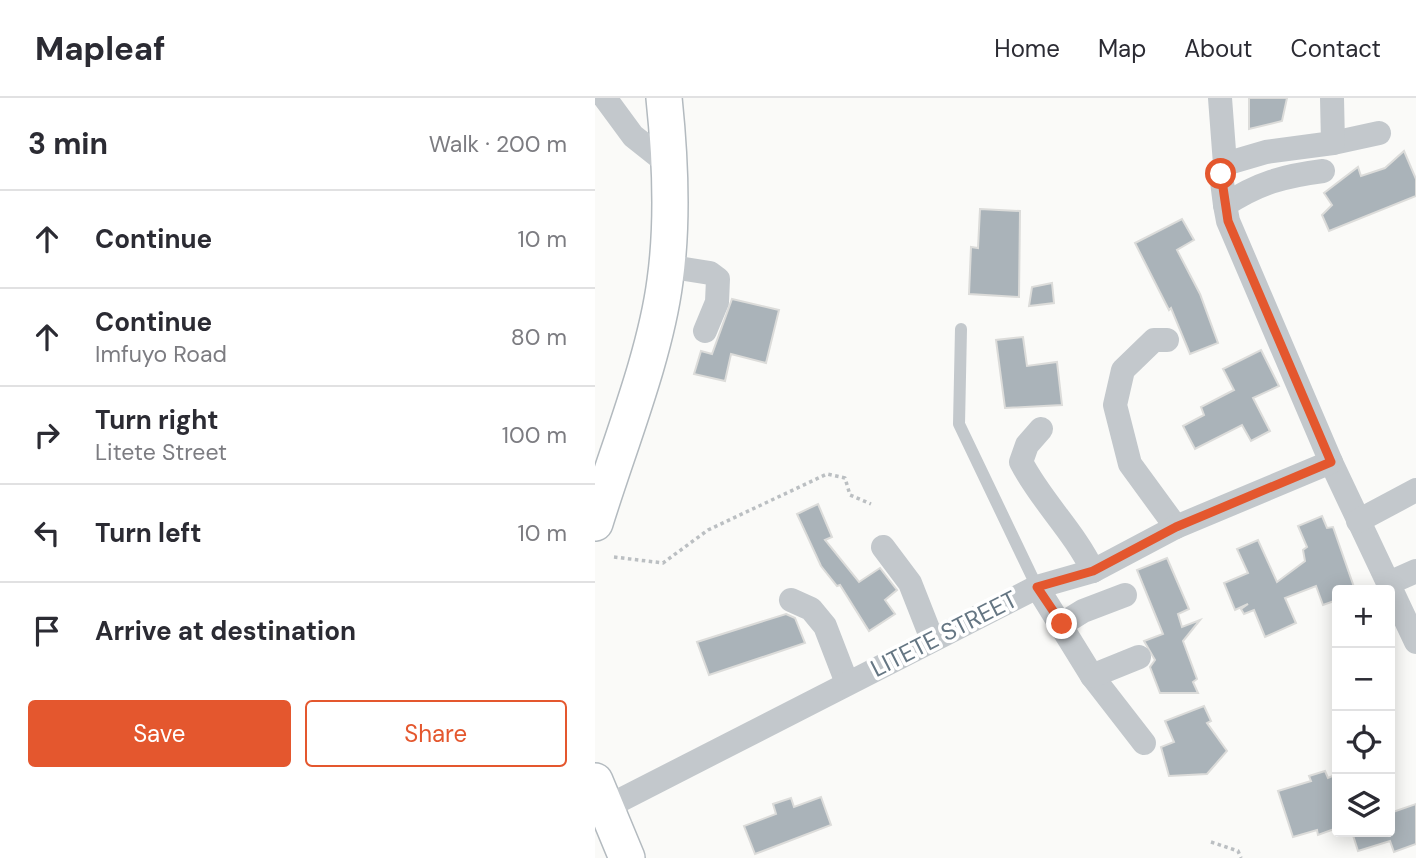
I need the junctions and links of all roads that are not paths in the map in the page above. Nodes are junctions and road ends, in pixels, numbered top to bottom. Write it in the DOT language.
graph roads {
  1 [pos="605,98"];
  2 [pos="664,98"];
  3 [pos="1220,98"];
  4 [pos="1332,98"];
  5 [pos="1379,133"];
  6 [pos="1333,143"];
  7 [pos="667,163"];
  8 [pos="1225,164"];
  9 [pos="1323,172"];
  10 [pos="1227,213"];
  11 [pos="666,266"];
  12 [pos="961,329"];
  13 [pos="705,331"];
  14 [pos="1167,340"];
  15 [pos="1041,429"];
  16 [pos="1331,462"];
  17 [pos="1416,490"];
  18 [pos="1358,521"];
  19 [pos="595,523"];
  20 [pos="1176,527"];
  21 [pos="883,547"];
  22 [pos="1093,571"];
  23 [pos="1416,571"];
  24 [pos="1389,583"];
  25 [pos="1037,587"];
  26 [pos="1125,596"];
  27 [pos="791,600"];
  28 [pos="1062,624"];
  29 [pos="932,639"];
  30 [pos="1416,642"];
  31 [pos="1139,657"];
  32 [pos="1092,677"];
  33 [pos="847,683"];
  34 [pos="1144,743"];
  35 [pos="600,795"];
  36 [pos="627,858"];
  1 -- 7 [label="street"];
  2 -- 7 [label="main road"];
  3 -- 8 [label="street"];
  4 -- 6 [label="street"];
  5 -- 6 [label="street"];
  6 -- 8 [label="street"];
  7 -- 11 [label="main road"];
  8 -- 10 [label="street"];
  9 -- 10 [label="street"];
  10 -- 16 [label="street"];
  11 -- 13 [label="street"];
  11 -- 19 [label="main road"];
  12 -- 25 [label="lane"];
  14 -- 20 [label="street"];
  15 -- 22 [label="street"];
  16 -- 18 [label="street"];
  16 -- 20 [label="street, LITETE STREET"];
  17 -- 18 [label="street"];
  18 -- 24 [label="street"];
  20 -- 22 [label="street, LITETE STREET"];
  21 -- 29 [label="street"];
  22 -- 25 [label="street, LITETE STREET"];
  23 -- 24 [label="street"];
  24 -- 30 [label="street"];
  25 -- 28 [label="street"];
  25 -- 29 [label="street, LITETE STREET"];
  26 -- 28 [label="street"];
  27 -- 33 [label="street"];
  28 -- 32 [label="street"];
  29 -- 33 [label="street, LITETE STREET"];
  31 -- 32 [label="street"];
  32 -- 34 [label="street"];
  33 -- 35 [label="street, LITETE STREET"];
  35 -- 36 [label="main road"];
}
